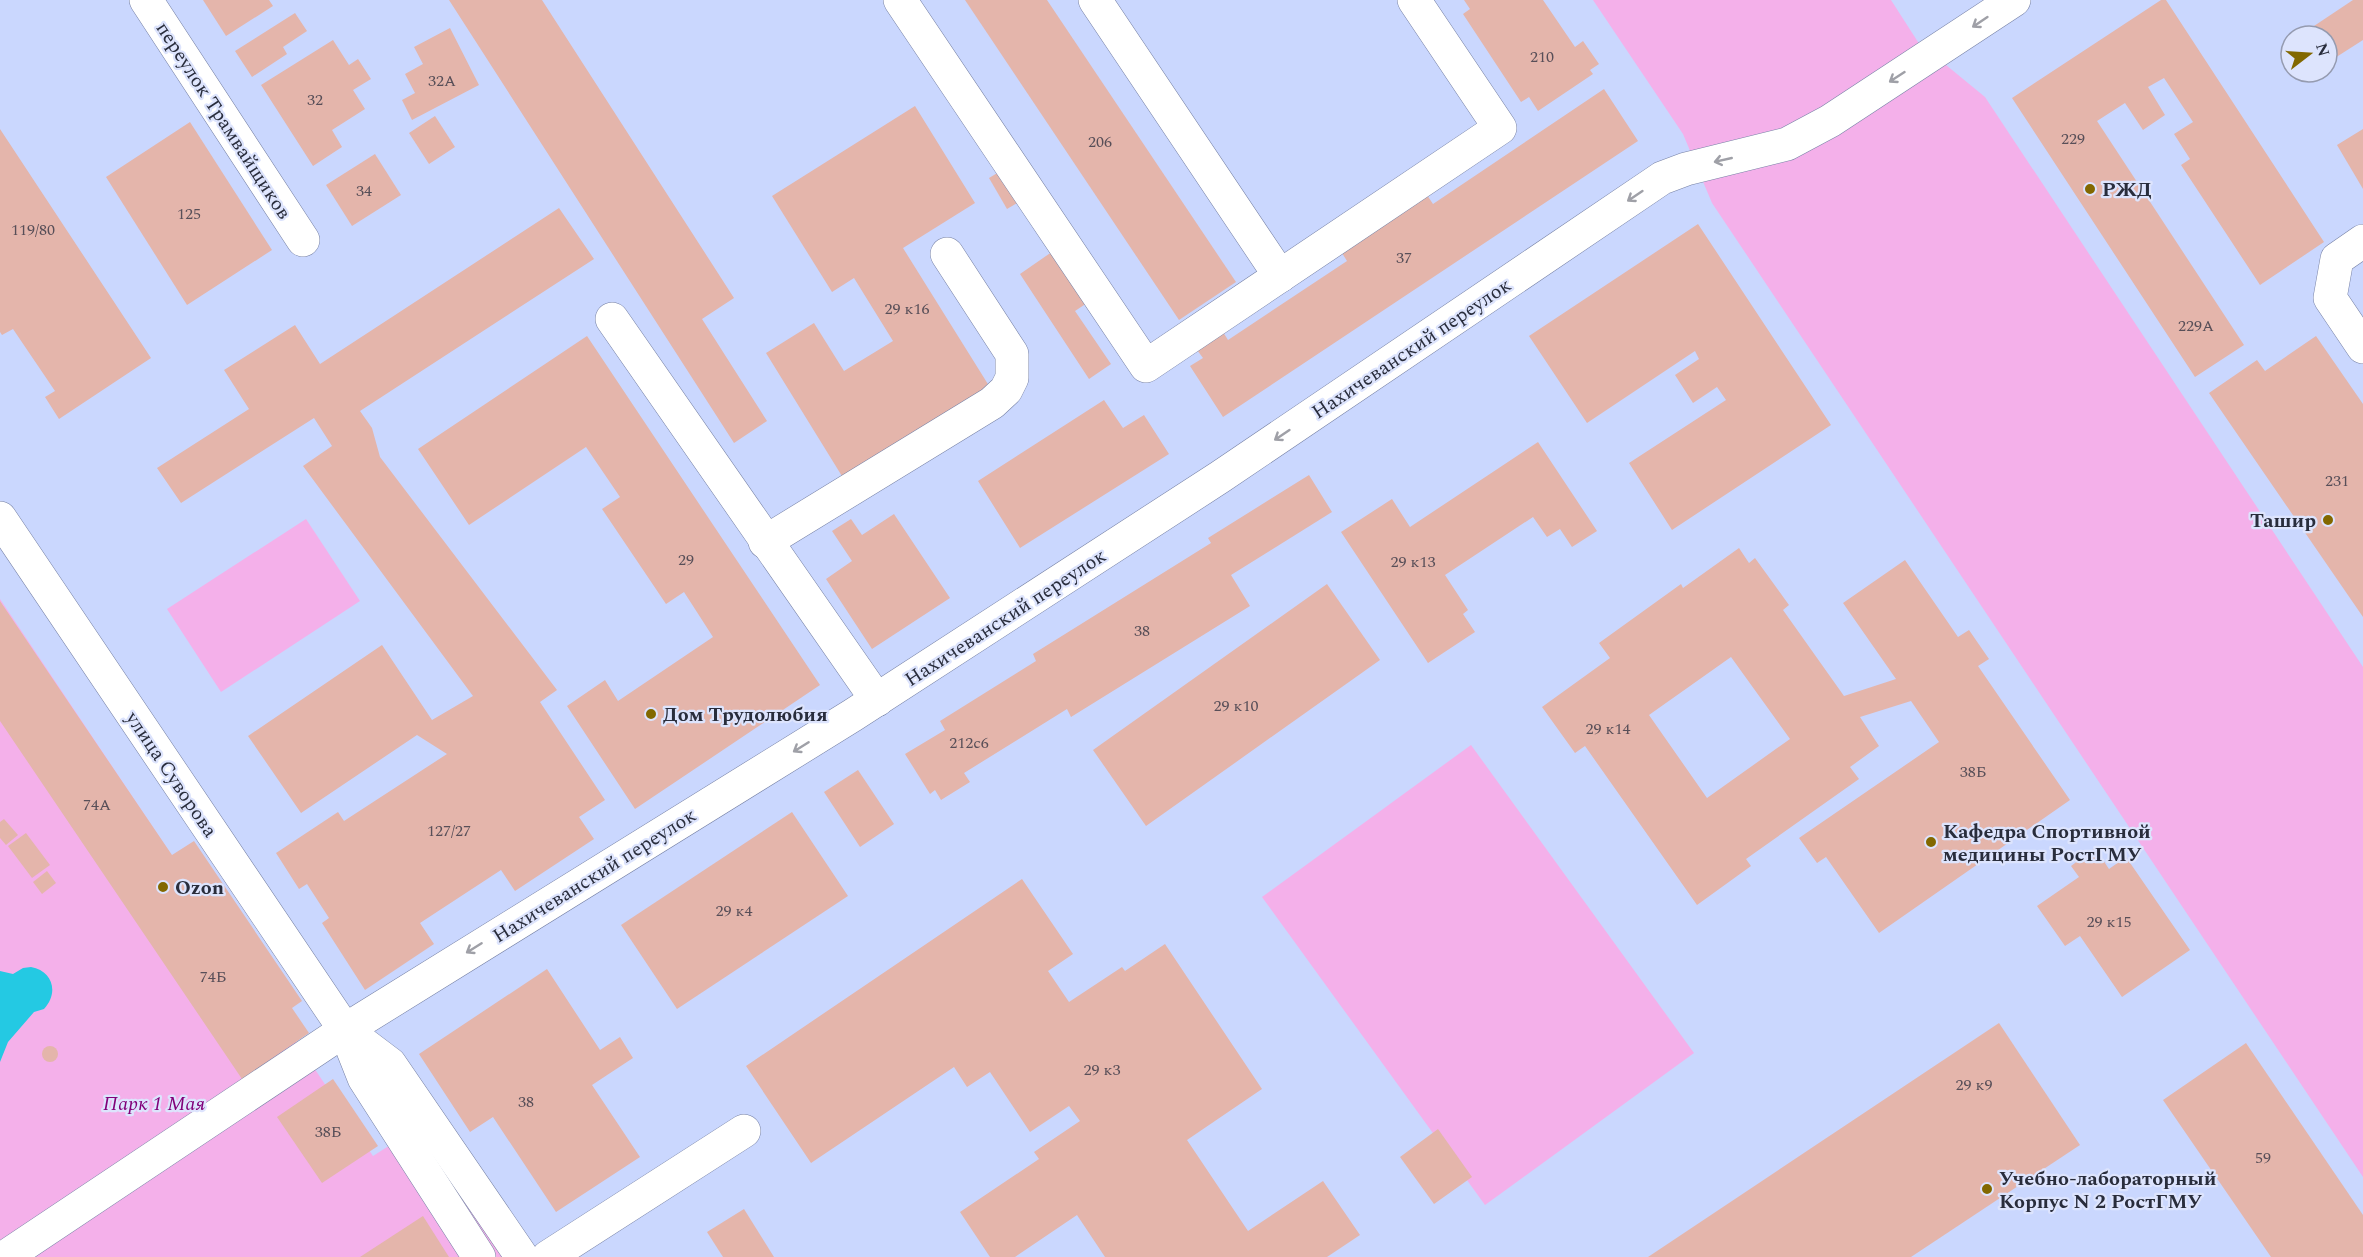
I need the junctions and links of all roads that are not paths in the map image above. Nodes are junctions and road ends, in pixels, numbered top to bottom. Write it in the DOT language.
graph roads {
  1 [pos="146,0"];
  2 [pos="900,0"];
  3 [pos="1095,0"];
  4 [pos="1414,0"];
  5 [pos="2014,0"];
  6 [pos="303,240"];
  7 [pos="2363,241"];
  8 [pos="947,254"];
  9 [pos="1280,276"];
  10 [pos="612,319"];
  11 [pos="2363,347"];
  12 [pos="0,518"];
  13 [pos="765,542"];
  14 [pos="876,700"];
  15 [pos="345,1030"];
  16 [pos="744,1131"];
  17 [pos="5,1257"];
  18 [pos="479,1257"];
  19 [pos="522,1257"];
  20 [pos="548,1257"];
  1 -- 6 [label="street, переулок Трамвайщиков"];
  2 -- 9 [label="street"];
  3 -- 9 [label="street"];
  4 -- 9 [label="street"];
  5 -- 14 [label="street, Нахичеванский переулок, one-way"];
  7 -- 11 [label="street"];
  8 -- 13 [label="street"];
  10 -- 13 [label="street"];
  12 -- 15 [label="street, улица Суворова"];
  13 -- 14 [label="street"];
  14 -- 15 [label="street, Нахичеванский переулок, one-way"];
  15 -- 17 [label="street, Нахичеванский переулок"];
  15 -- 18 [label="street"];
  15 -- 19 [label="street"];
  16 -- 20 [label="street"];
}
